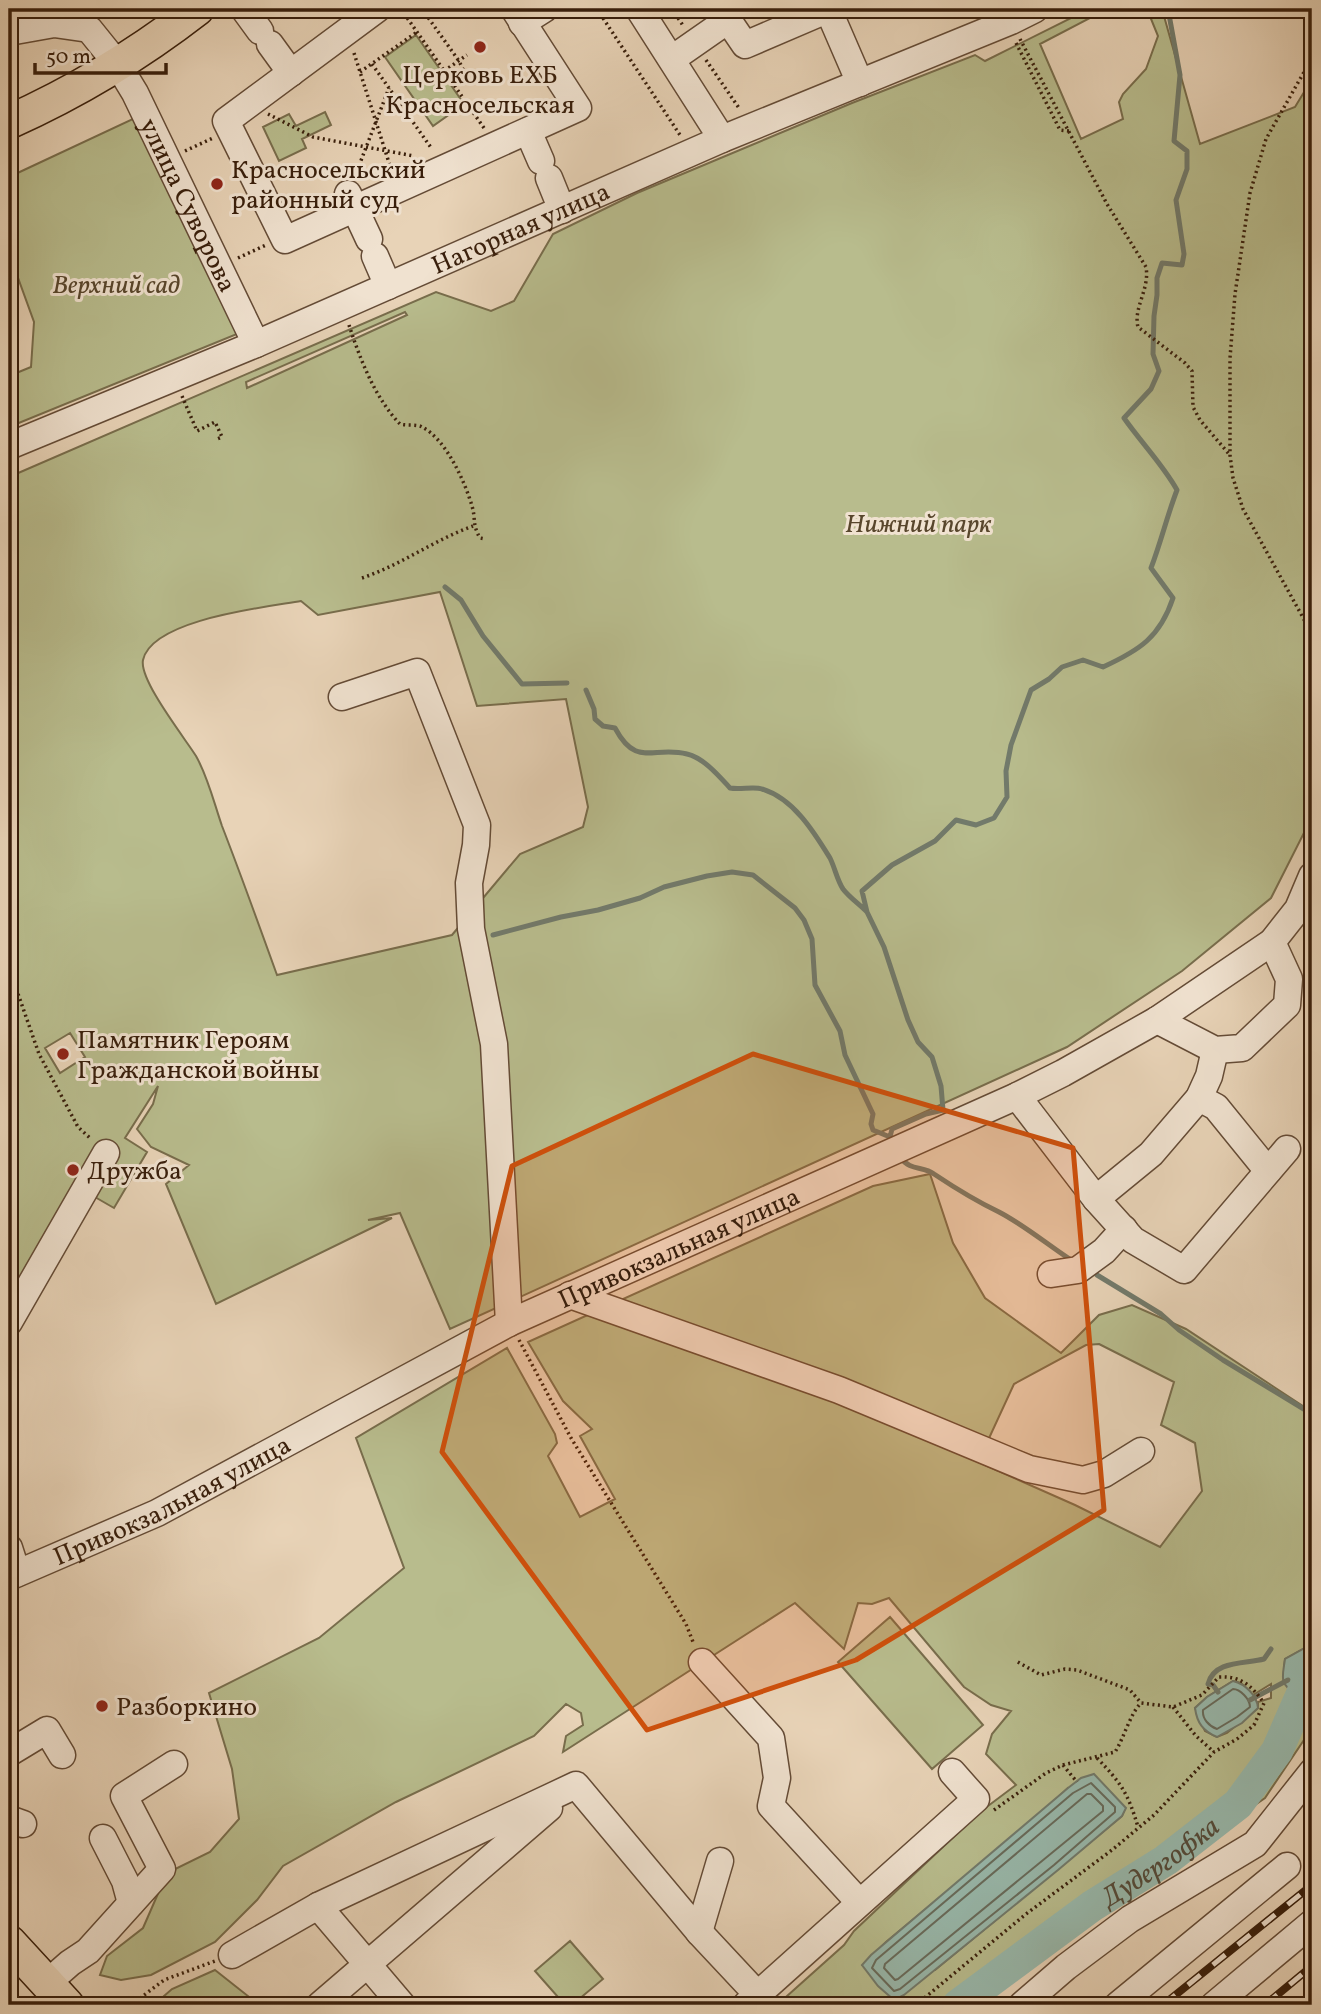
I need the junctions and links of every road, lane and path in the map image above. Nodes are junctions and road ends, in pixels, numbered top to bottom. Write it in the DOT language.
graph roads {
  1 [pos="197,9"];
  2 [pos="244,9"];
  3 [pos="377,9"];
  4 [pos="401,9"];
  5 [pos="422,9"];
  6 [pos="597,9"];
  7 [pos="639,9"];
  8 [pos="829,9"];
  9 [pos="1035,9"];
  10 [pos="527,13"];
  11 [pos="731,14"];
  12 [pos="980,20"];
  13 [pos="9,32"];
  14 [pos="417,32"];
  15 [pos="351,45"];
  16 [pos="467,55"];
  17 [pos="1312,58"];
  18 [pos="672,59"];
  19 [pos="459,61"];
  20 [pos="372,64"];
  21 [pos="118,65"];
  22 [pos="444,71"];
  23 [pos="360,72"];
  24 [pos="291,73"];
  25 [pos="470,83"];
  26 [pos="860,83"];
  27 [pos="389,88"];
  28 [pos="276,119"];
  29 [pos="9,122"];
  30 [pos="376,122"];
  31 [pos="673,124"];
  32 [pos="230,129"];
  33 [pos="528,131"];
  34 [pos="1069,131"];
  35 [pos="489,135"];
  36 [pos="722,139"];
  37 [pos="366,148"];
  38 [pos="182,152"];
  39 [pos="385,152"];
  40 [pos="393,174"];
  41 [pos="352,201"];
  42 [pos="562,210"];
  43 [pos="284,237"];
  44 [pos="228,263"];
  45 [pos="388,286"];
  46 [pos="345,306"];
  47 [pos="256,344"];
  48 [pos="184,401"];
  49 [pos="217,439"];
  50 [pos="9,446"];
  51 [pos="1230,455"];
  52 [pos="472,526"];
  53 [pos="485,539"];
  54 [pos="362,578"];
  55 [pos="1312,634"];
  56 [pos="342,696"];
  57 [pos="1312,876"];
  58 [pos="1272,942"];
  59 [pos="9,968"];
  60 [pos="1157,1020"];
  61 [pos="1215,1050"];
  62 [pos="1017,1096"];
  63 [pos="1199,1098"];
  64 [pos="1287,1149"];
  65 [pos="106,1153"];
  66 [pos="1268,1171"];
  67 [pos="1096,1199"];
  68 [pos="1124,1229"];
  69 [pos="1051,1274"];
  70 [pos="570,1295"];
  71 [pos="9,1322"];
  72 [pos="509,1323"];
  73 [pos="1141,1451"];
  74 [pos="9,1548"];
  75 [pos="13,1575"];
  76 [pos="1016,1661"];
  77 [pos="702,1662"];
  78 [pos="1141,1703"];
  79 [pos="1173,1707"];
  80 [pos="1214,1752"];
  81 [pos="9,1753"];
  82 [pos="62,1755"];
  83 [pos="1097,1758"];
  84 [pos="174,1764"];
  85 [pos="1063,1765"];
  86 [pos="952,1772"];
  87 [pos="1312,1772"];
  88 [pos="1077,1782"];
  89 [pos="576,1784"];
  90 [pos="993,1810"];
  91 [pos="1138,1827"];
  92 [pos="103,1838"];
  93 [pos="720,1861"];
  94 [pos="1287,1866"];
  95 [pos="859,1902"];
  96 [pos="131,1903"];
  97 [pos="318,1906"];
  98 [pos="1312,1923"];
  99 [pos="699,1932"];
  100 [pos="9,1942"];
  101 [pos="232,1955"];
  102 [pos="367,1965"];
  103 [pos="57,1995"];
  104 [pos="752,2000"];
  105 [pos="131,2005"];
  106 [pos="320,2005"];
  107 [pos="402,2005"];
  108 [pos="916,2005"];
  109 [pos="1022,2005"];
  110 [pos="1118,2005"];
  111 [pos="1214,2005"];
  1 -- 21 [label="main road"];
  2 -- 24 [label="street"];
  3 -- 24 [label="street"];
  4 -- 14 [label="path"];
  5 -- 19 [label="path"];
  6 -- 31 [label="path"];
  7 -- 18 [label="street"];
  8 -- 11 [label="street"];
  8 -- 26 [label="street"];
  9 -- 12 [label="street, Нагорная улица"];
  10 -- 33 [label="street"];
  11 -- 18 [label="street"];
  12 -- 26 [label="street, Нагорная улица"];
  13 -- 21 [label="street, улица Суворова"];
  14 -- 20 [label="path"];
  14 -- 22 [label="path"];
  15 -- 23 [label="path"];
  16 -- 19 [label="path"];
  17 -- 51 [label="path"];
  18 -- 36 [label="street"];
  19 -- 22 [label="path"];
  19 -- 25 [label="path"];
  20 -- 23 [label="path"];
  20 -- 27 [label="path"];
  21 -- 29 [label="main road"];
  21 -- 47 [label="street, улица Суворова"];
  22 -- 35 [label="path"];
  23 -- 30 [label="path"];
  24 -- 32 [label="street"];
  26 -- 36 [label="street, Нагорная улица"];
  27 -- 30 [label="path"];
  27 -- 39 [label="path"];
  28 -- 37 [label="path"];
  30 -- 37 [label="path"];
  30 -- 39 [label="path"];
  32 -- 38 [label="path"];
  32 -- 43 [label="street"];
  33 -- 41 [label="street"];
  33 -- 42 [label="street"];
  34 -- 34 [label="path"];
  34 -- 51 [label="path"];
  36 -- 42 [label="street, Нагорная улица"];
  37 -- 39 [label="path"];
  37 -- 41 [label="path"];
  39 -- 40 [label="path"];
  41 -- 43 [label="street"];
  41 -- 45 [label="street"];
  42 -- 45 [label="street, Нагорная улица"];
  43 -- 44 [label="path"];
  45 -- 46 [label="street, Нагорная улица"];
  46 -- 47 [label="street, Нагорная улица"];
  46 -- 52 [label="path"];
  47 -- 50 [label="street, Нагорная улица"];
  48 -- 49 [label="path"];
  51 -- 55 [label="path"];
  52 -- 53 [label="path"];
  52 -- 54 [label="path"];
  56 -- 72 [label="street"];
  57 -- 58 [label="street, Привокзальная улица"];
  58 -- 60 [label="street, Привокзальная улица"];
  58 -- 61 [label="street"];
  59 -- 65 [label="path"];
  60 -- 61 [label="street"];
  60 -- 62 [label="street, Привокзальная улица"];
  61 -- 63 [label="street"];
  62 -- 67 [label="street"];
  62 -- 70 [label="street, Привокзальная улица"];
  63 -- 66 [label="street"];
  63 -- 67 [label="street"];
  64 -- 66 [label="street"];
  65 -- 71 [label="street"];
  66 -- 68 [label="street"];
  67 -- 68 [label="street"];
  68 -- 69 [label="street"];
  70 -- 72 [label="street, Привокзальная улица"];
  70 -- 73 [label="street"];
  72 -- 75 [label="street, Привокзальная улица"];
  72 -- 77 [label="path"];
  74 -- 75 [label="street"];
  76 -- 78 [label="path"];
  77 -- 95 [label="street"];
  78 -- 79 [label="path"];
  78 -- 83 [label="path"];
  79 -- 80 [label="path"];
  79 -- 80 [label="path"];
  80 -- 91 [label="path"];
  81 -- 82 [label="street"];
  83 -- 85 [label="path"];
  83 -- 91 [label="path"];
  84 -- 96 [label="street"];
  85 -- 88 [label="path"];
  85 -- 90 [label="path"];
  86 -- 95 [label="street"];
  87 -- 109 [label="street"];
  89 -- 97 [label="street"];
  89 -- 99 [label="street"];
  89 -- 102 [label="street"];
  91 -- 108 [label="path"];
  92 -- 96 [label="street"];
  93 -- 99 [label="street"];
  94 -- 110 [label="street"];
  95 -- 104 [label="street"];
  96 -- 103 [label="street"];
  97 -- 101 [label="street"];
  97 -- 102 [label="street"];
  98 -- 111 [label="street"];
  99 -- 104 [label="street"];
  100 -- 103 [label="main road"];
  101 -- 105 [label="path"];
  102 -- 106 [label="street"];
  102 -- 107 [label="street"];
}
